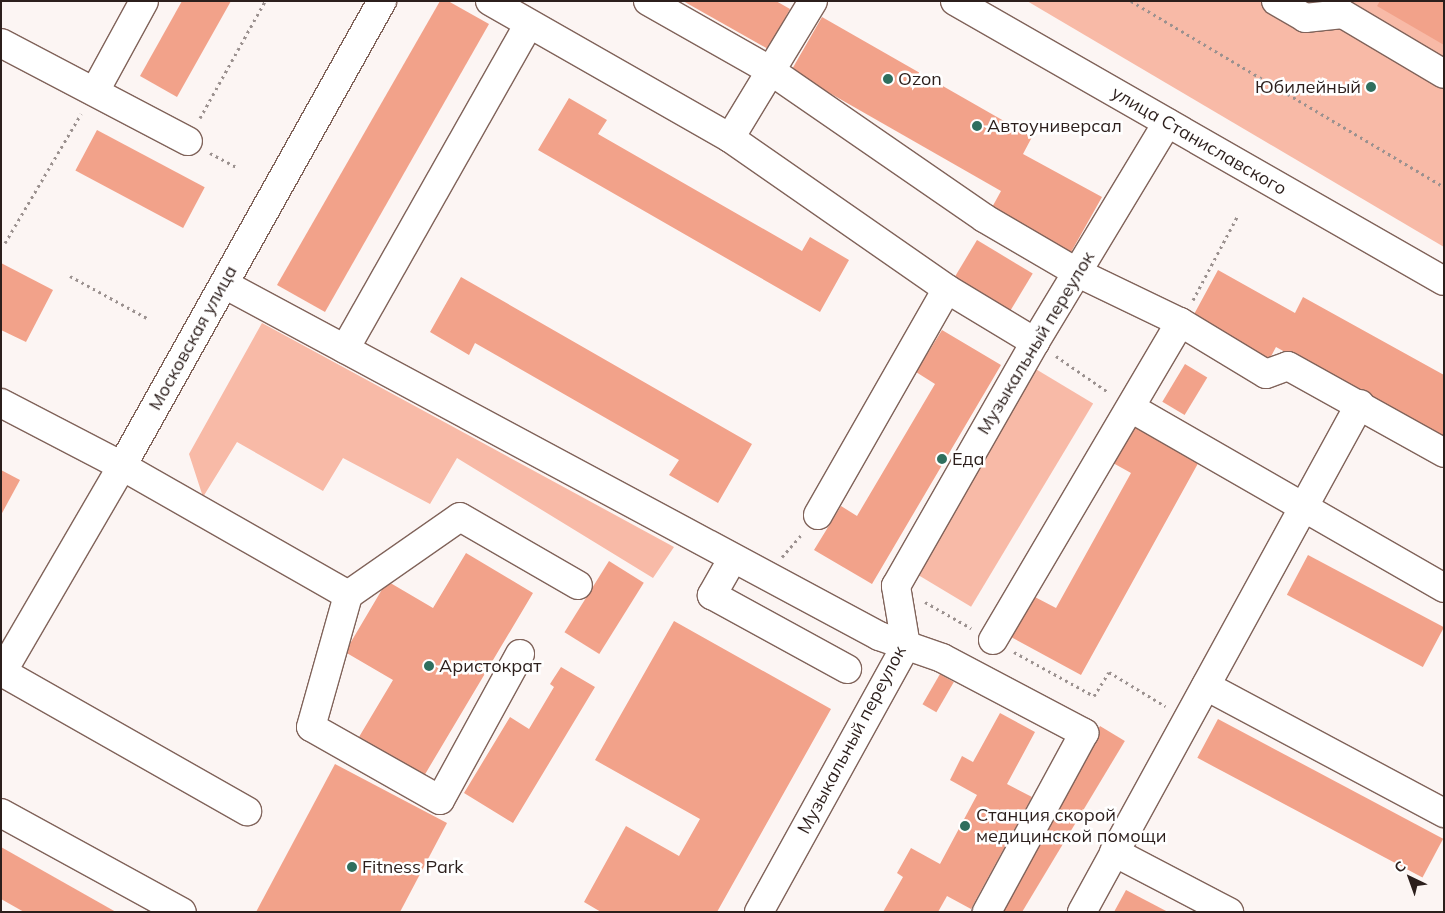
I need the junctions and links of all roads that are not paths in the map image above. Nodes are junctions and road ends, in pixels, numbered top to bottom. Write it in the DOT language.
graph roads {
  1 [pos="144,1"];
  2 [pos="382,1"];
  3 [pos="648,1"];
  4 [pos="814,1"];
  5 [pos="955,1"];
  6 [pos="1276,1"];
  7 [pos="501,4"];
  8 [pos="529,24"];
  9 [pos="1,43"];
  10 [pos="771,71"];
  11 [pos="1444,74"];
  12 [pos="95,91"];
  13 [pos="1167,123"];
  14 [pos="730,138"];
  15 [pos="188,141"];
  16 [pos="1078,273"];
  17 [pos="1444,281"];
  18 [pos="224,284"];
  19 [pos="948,289"];
  20 [pos="1180,322"];
  21 [pos="1035,342"];
  22 [pos="345,349"];
  23 [pos="1,403"];
  24 [pos="1360,404"];
  25 [pos="1131,408"];
  26 [pos="1444,453"];
  27 [pos="122,466"];
  28 [pos="1301,508"];
  29 [pos="818,515"];
  30 [pos="734,558"];
  31 [pos="578,585"];
  32 [pos="1444,588"];
  33 [pos="348,595"];
  34 [pos="993,640"];
  35 [pos="906,646"];
  36 [pos="520,654"];
  37 [pos="847,669"];
  38 [pos="2,673"];
  39 [pos="1206,686"];
  40 [pos="247,811"];
  41 [pos="1,813"];
  42 [pos="1444,813"];
  43 [pos="1114,852"];
  44 [pos="182,912"];
  45 [pos="759,912"];
  46 [pos="987,912"];
  47 [pos="1082,912"];
  48 [pos="1229,912"];
  1 -- 12 [label="street"];
  2 -- 18 [label="street, Московская улица"];
  3 -- 10 [label="street"];
  4 -- 10 [label="street"];
  5 -- 13 [label="street, улица Станиславского"];
  6 -- 11 [label="street"];
  7 -- 8 [label="street"];
  8 -- 14 [label="street"];
  8 -- 22 [label="street"];
  9 -- 12 [label="street"];
  10 -- 14 [label="street"];
  10 -- 16 [label="street"];
  12 -- 15 [label="street"];
  13 -- 16 [label="street, Музыкальный переулок"];
  13 -- 17 [label="street, улица Станиславского"];
  14 -- 19 [label="street"];
  16 -- 20 [label="street"];
  16 -- 21 [label="street, Музыкальный переулок"];
  18 -- 22 [label="street"];
  18 -- 27 [label="street, Московская улица"];
  19 -- 21 [label="street"];
  19 -- 29 [label="street"];
  20 -- 24 [label="street"];
  20 -- 25 [label="street"];
  21 -- 35 [label="street, Музыкальный переулок"];
  22 -- 30 [label="street"];
  23 -- 27 [label="street"];
  24 -- 26 [label="street"];
  24 -- 28 [label="street"];
  25 -- 28 [label="street"];
  25 -- 34 [label="street"];
  27 -- 33 [label="street"];
  27 -- 38 [label="street, Московская улица"];
  28 -- 32 [label="street"];
  28 -- 39 [label="street"];
  30 -- 35 [label="street"];
  30 -- 37 [label="street"];
  31 -- 33 [label="street"];
  33 -- 36 [label="street"];
  35 -- 45 [label="street, Музыкальный переулок"];
  35 -- 46 [label="street"];
  38 -- 40 [label="street"];
  39 -- 42 [label="street"];
  39 -- 43 [label="street"];
  41 -- 44 [label="street"];
  43 -- 47 [label="street"];
  43 -- 48 [label="street"];
}
